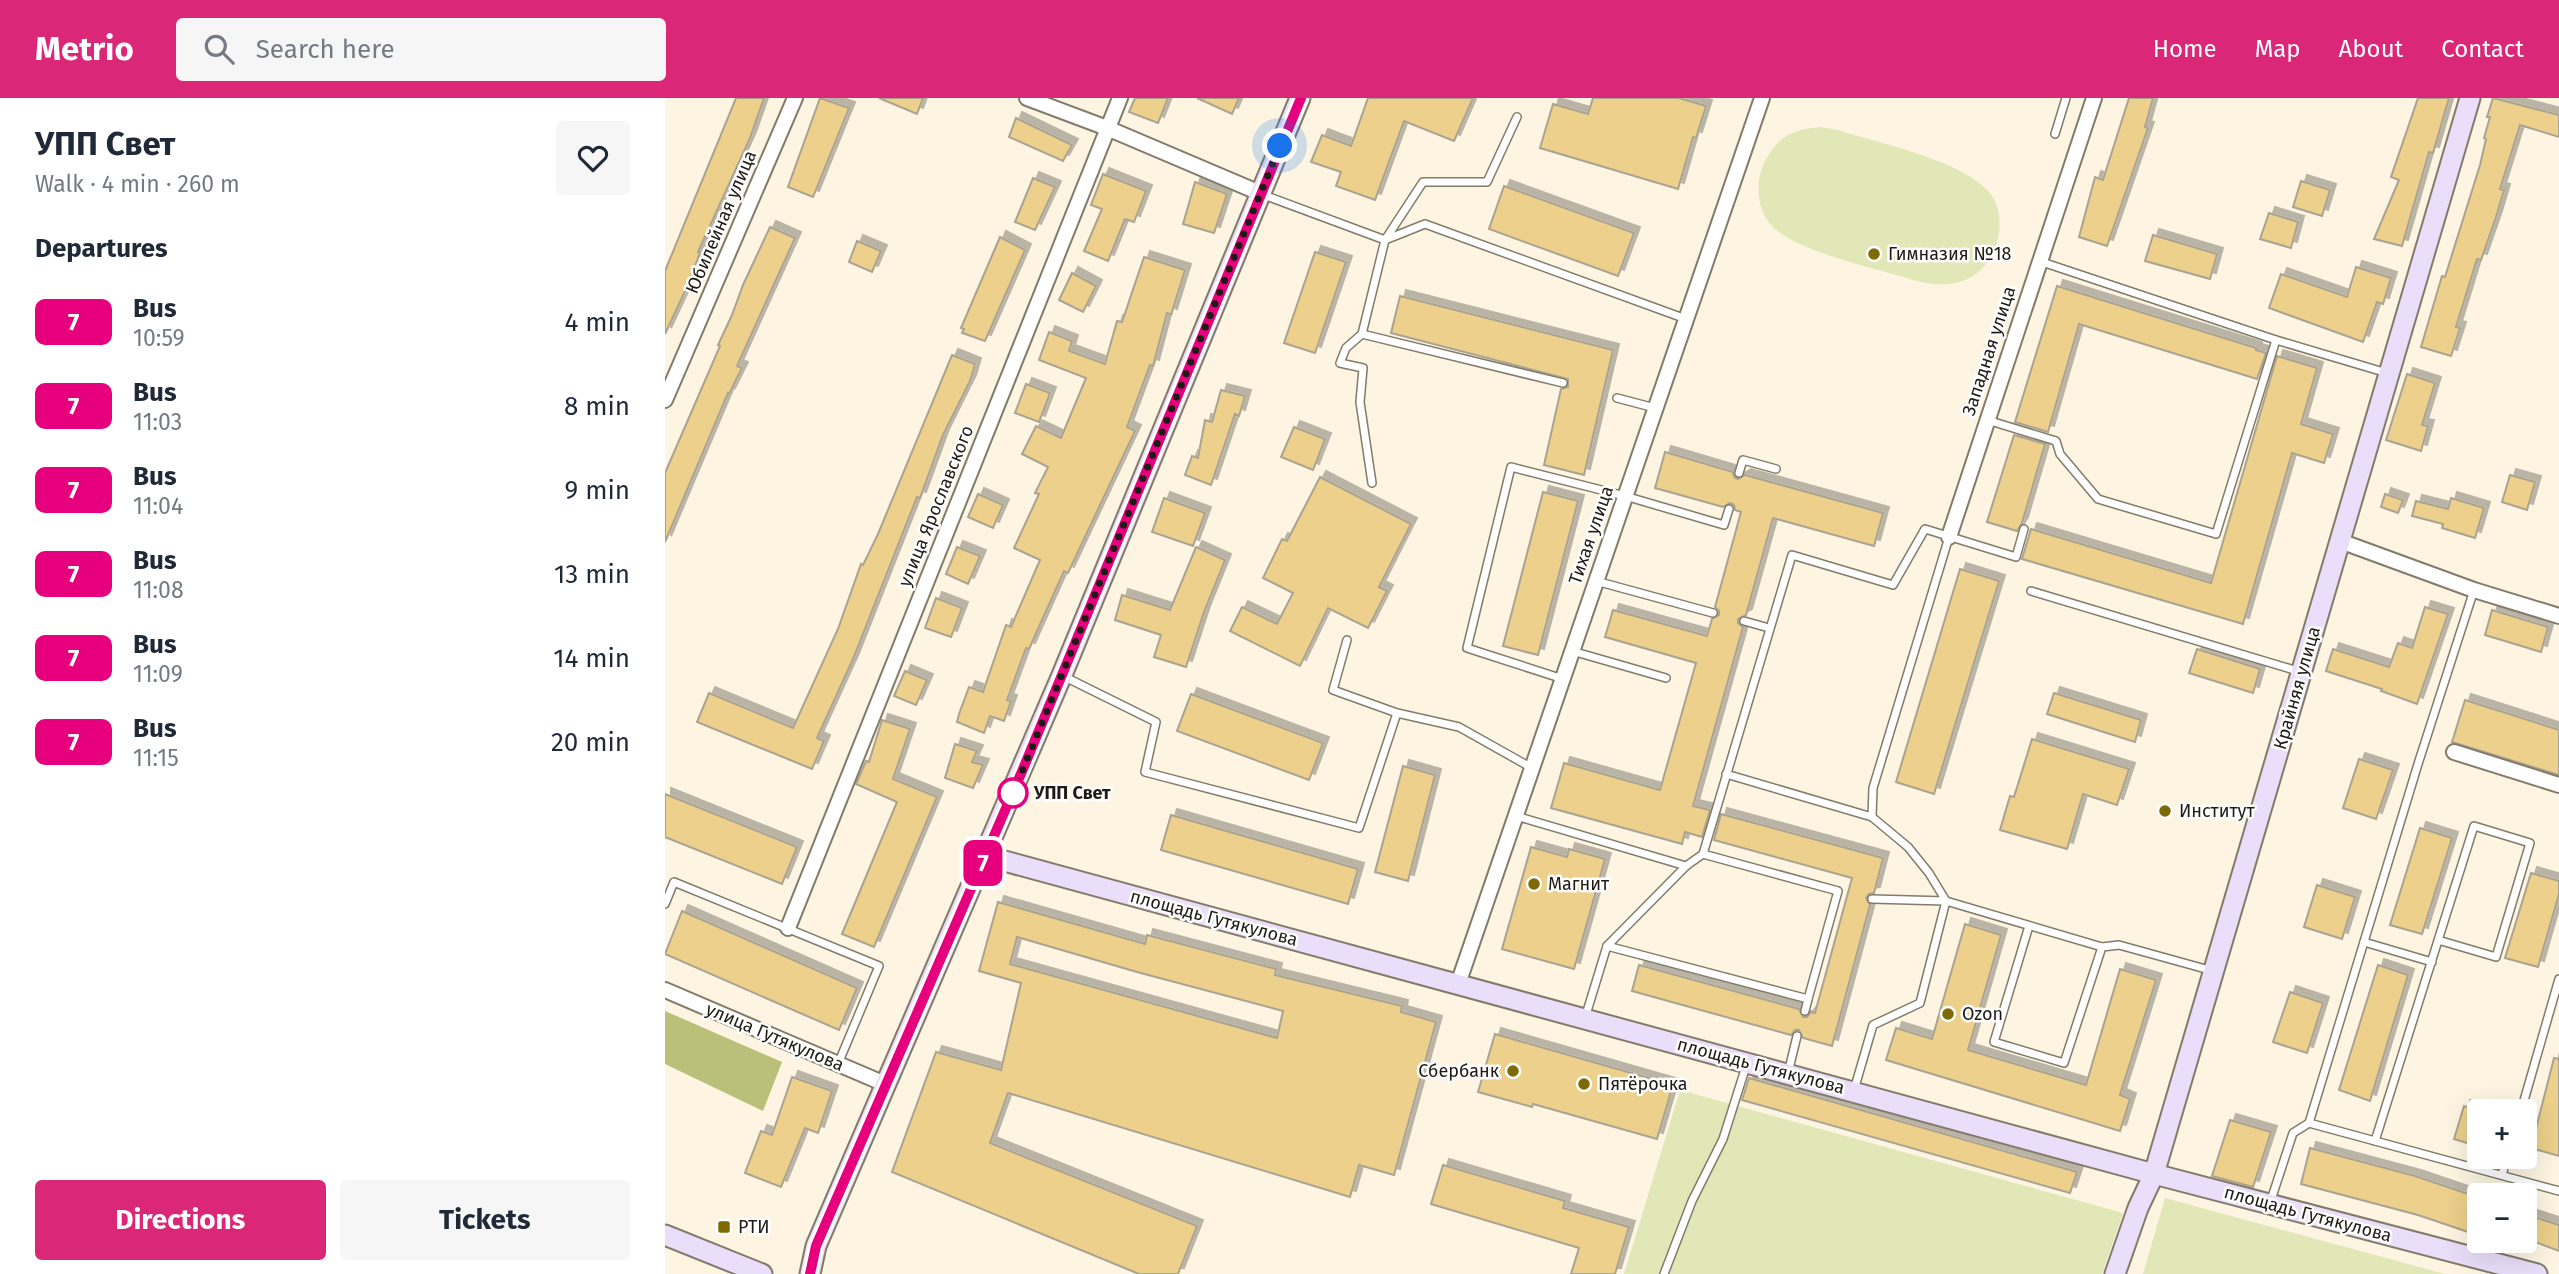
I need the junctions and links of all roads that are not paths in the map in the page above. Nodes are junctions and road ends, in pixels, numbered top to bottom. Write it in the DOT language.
graph roads {
  1 [pos="795,98"];
  2 [pos="1027,98"];
  3 [pos="1120,98"];
  4 [pos="1300,98"];
  5 [pos="1762,98"];
  6 [pos="2066,98"];
  7 [pos="2094,98"];
  8 [pos="2470,98"];
  9 [pos="1517,117"];
  10 [pos="1107,128"];
  11 [pos="2055,134"];
  12 [pos="1260,194"];
  13 [pos="1385,240"];
  14 [pos="2039,261"];
  15 [pos="1686,319"];
  16 [pos="1362,334"];
  17 [pos="2276,340"];
  18 [pos="2388,373"];
  19 [pos="1563,383"];
  20 [pos="1617,398"];
  21 [pos="665,400"];
  22 [pos="1655,408"];
  23 [pos="1987,420"];
  24 [pos="1776,469"];
  25 [pos="1739,473"];
  26 [pos="1371,483"];
  27 [pos="1625,496"];
  28 [pos="1729,509"];
  29 [pos="2025,529"];
  30 [pos="1949,537"];
  31 [pos="2340,541"];
  32 [pos="1595,580"];
  33 [pos="2474,590"];
  34 [pos="2031,591"];
  35 [pos="1713,613"];
  36 [pos="2559,616"];
  37 [pos="1744,621"];
  38 [pos="1769,628"];
  39 [pos="1347,640"];
  40 [pos="1572,651"];
  41 [pos="2301,672"];
  42 [pos="1062,675"];
  43 [pos="1665,678"];
  44 [pos="1563,679"];
  45 [pos="1397,713"];
  46 [pos="2454,751"];
  47 [pos="1532,768"];
  48 [pos="1726,774"];
  49 [pos="2559,785"];
  50 [pos="1515,816"];
  51 [pos="1872,817"];
  52 [pos="1703,854"];
  53 [pos="986,856"];
  54 [pos="1686,866"];
  55 [pos="1837,891"];
  56 [pos="1848,892"];
  57 [pos="1872,899"];
  58 [pos="1946,901"];
  59 [pos="665,902"];
  60 [pos="2029,926"];
  61 [pos="788,928"];
  62 [pos="2438,940"];
  63 [pos="2364,942"];
  64 [pos="1607,946"];
  65 [pos="2102,947"];
  66 [pos="2431,962"];
  67 [pos="2214,971"];
  68 [pos="2559,979"];
  69 [pos="1458,984"];
  70 [pos="665,990"];
  71 [pos="1808,999"];
  72 [pos="1805,1011"];
  73 [pos="1585,1018"];
  74 [pos="1797,1036"];
  75 [pos="1747,1063"];
  76 [pos="838,1064"];
  77 [pos="1788,1074"];
  78 [pos="885,1084"];
  79 [pos="1854,1092"];
  80 [pos="2524,1099"];
  81 [pos="2309,1123"];
  82 [pos="2375,1141"];
  83 [pos="2504,1169"];
  84 [pos="2154,1174"];
  85 [pos="2502,1175"];
  86 [pos="2559,1191"];
  87 [pos="2270,1204"];
  88 [pos="665,1235"];
  89 [pos="762,1274"];
  90 [pos="810,1274"];
  91 [pos="1664,1274"];
  92 [pos="2115,1274"];
  93 [pos="2537,1274"];
  1 -- 21 [label="street, Юбилейная улица"];
  2 -- 10 [label="street"];
  3 -- 10 [label="street, улица Ярославского"];
  4 -- 12 [label="street"];
  5 -- 15 [label="street, Тихая улица"];
  6 -- 11 [label="lane"];
  7 -- 14 [label="street, Западная улица"];
  8 -- 18 [label="street, Крайняя улица"];
  9 -- 13 [label="lane"];
  10 -- 12 [label="street"];
  10 -- 61 [label="street, улица Ярославского"];
  12 -- 13 [label="lane"];
  12 -- 42 [label="street"];
  13 -- 15 [label="lane"];
  13 -- 16 [label="lane"];
  14 -- 17 [label="lane"];
  14 -- 23 [label="street, Западная улица"];
  15 -- 22 [label="street, Тихая улица"];
  16 -- 19 [label="lane"];
  16 -- 26 [label="lane"];
  17 -- 18 [label="lane"];
  17 -- 23 [label="lane"];
  18 -- 31 [label="street, Крайняя улица"];
  20 -- 22 [label="lane"];
  22 -- 27 [label="street, Тихая улица"];
  23 -- 30 [label="street, Западная улица"];
  24 -- 25 [label="lane"];
  27 -- 28 [label="lane"];
  27 -- 32 [label="street, Тихая улица"];
  27 -- 44 [label="lane"];
  29 -- 30 [label="lane"];
  30 -- 38 [label="lane"];
  30 -- 51 [label="lane"];
  31 -- 33 [label="street"];
  31 -- 41 [label="street, Крайняя улица"];
  32 -- 35 [label="lane"];
  32 -- 40 [label="street, Тихая улица"];
  33 -- 36 [label="street"];
  33 -- 63 [label="lane"];
  34 -- 41 [label="lane"];
  37 -- 38 [label="lane"];
  38 -- 48 [label="lane"];
  39 -- 45 [label="lane"];
  40 -- 43 [label="lane"];
  40 -- 44 [label="street, Тихая улица"];
  41 -- 67 [label="street, Крайняя улица"];
  42 -- 45 [label="lane"];
  42 -- 53 [label="street"];
  44 -- 47 [label="street, Тихая улица"];
  45 -- 47 [label="lane"];
  46 -- 49 [label="street"];
  47 -- 50 [label="street, Тихая улица"];
  48 -- 51 [label="lane"];
  48 -- 52 [label="lane"];
  50 -- 54 [label="lane"];
  50 -- 69 [label="street, Тихая улица"];
  51 -- 58 [label="lane"];
  52 -- 54 [label="lane"];
  52 -- 55 [label="lane"];
  53 -- 69 [label="street, площадь Гутякулова"];
  53 -- 78 [label="street"];
  54 -- 64 [label="lane"];
  55 -- 56 [label="lane"];
  55 -- 71 [label="lane"];
  57 -- 58 [label="lane"];
  58 -- 60 [label="lane"];
  58 -- 79 [label="lane"];
  59 -- 61 [label="lane"];
  60 -- 65 [label="lane"];
  60 -- 65 [label="lane"];
  61 -- 76 [label="lane"];
  62 -- 62 [label="lane"];
  62 -- 66 [label="lane"];
  63 -- 66 [label="lane"];
  63 -- 81 [label="lane"];
  64 -- 71 [label="lane"];
  64 -- 73 [label="lane"];
  65 -- 67 [label="lane"];
  66 -- 82 [label="lane"];
  67 -- 84 [label="street, Крайняя улица"];
  68 -- 80 [label="lane"];
  69 -- 73 [label="street, площадь Гутякулова"];
  70 -- 76 [label="street, улица Гутякулова"];
  71 -- 72 [label="lane"];
  73 -- 75 [label="street, площадь Гутякулова"];
  74 -- 77 [label="lane"];
  75 -- 77 [label="street, площадь Гутякулова"];
  75 -- 91 [label="lane"];
  76 -- 78 [label="street, улица Гутякулова"];
  77 -- 79 [label="street, площадь Гутякулова"];
  78 -- 90 [label="street"];
  79 -- 84 [label="street, площадь Гутякулова"];
  81 -- 82 [label="lane"];
  81 -- 87 [label="lane"];
  82 -- 85 [label="lane"];
  83 -- 85 [label="lane"];
  84 -- 87 [label="street, площадь Гутякулова"];
  84 -- 92 [label="street, Крайняя улица"];
  85 -- 86 [label="lane"];
  87 -- 93 [label="street, площадь Гутякулова"];
  88 -- 89 [label="street"];
}
